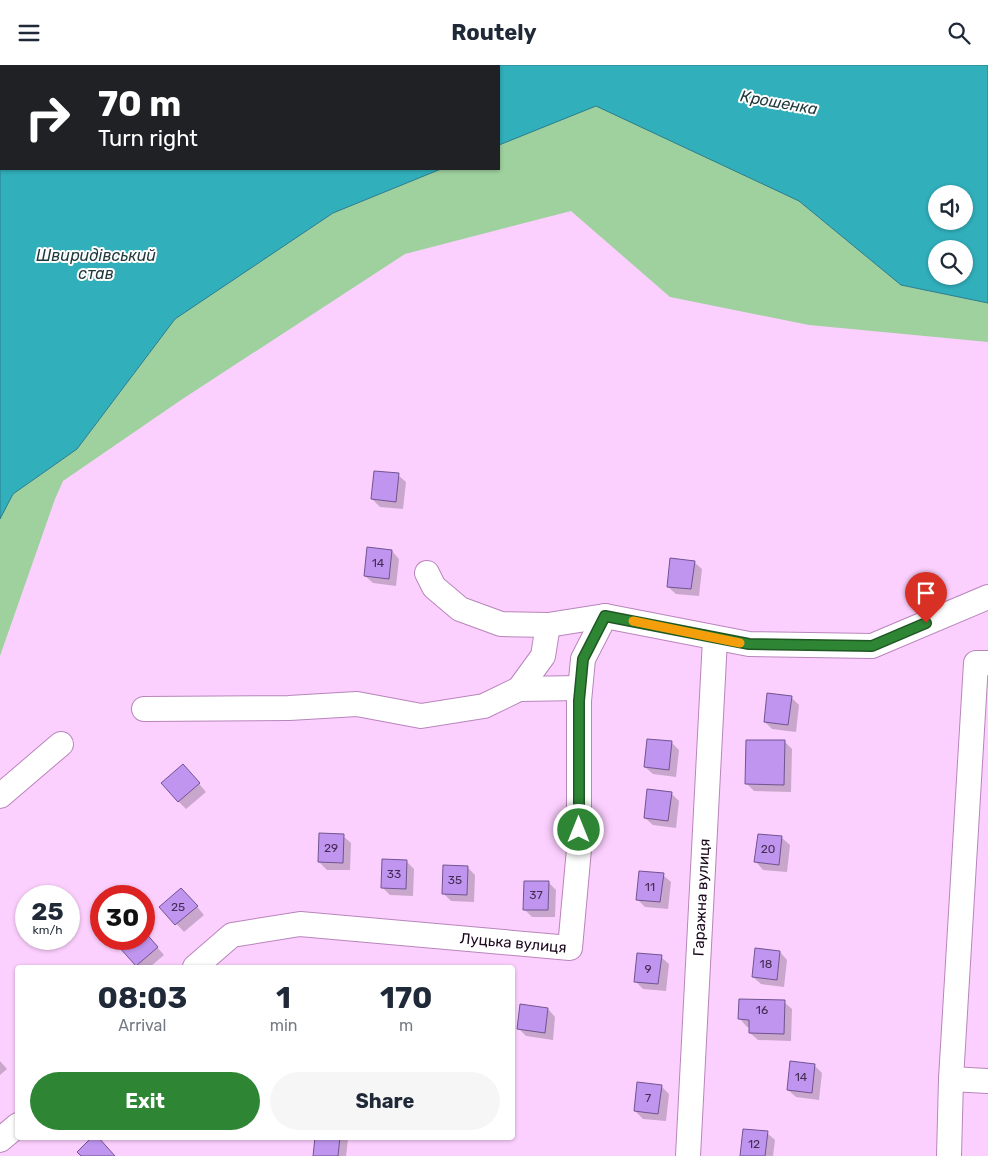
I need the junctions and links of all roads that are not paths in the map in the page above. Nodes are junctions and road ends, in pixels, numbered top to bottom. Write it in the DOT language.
graph roads {
  1 [pos="427,573"];
  2 [pos="988,597"];
  3 [pos="605,616"];
  4 [pos="548,625"];
  5 [pos="715,639"];
  6 [pos="988,663"];
  7 [pos="580,688"];
  8 [pos="519,689"];
  9 [pos="144,709"];
  10 [pos="61,744"];
  11 [pos="0,796"];
  12 [pos="197,965"];
  13 [pos="951,1079"];
  14 [pos="988,1081"];
  15 [pos="15,1128"];
  16 [pos="0,1141"];
  17 [pos="688,1156"];
  18 [pos="949,1156"];
  1 -- 4 [label="street"];
  2 -- 5 [label="street"];
  3 -- 4 [label="street"];
  3 -- 5 [label="street"];
  3 -- 7 [label="street, Луцька вулиця"];
  4 -- 8 [label="street"];
  5 -- 17 [label="street, Гаражна вулиця"];
  6 -- 13 [label="street"];
  7 -- 8 [label="street"];
  7 -- 12 [label="street, Луцька вулиця"];
  8 -- 9 [label="street"];
  10 -- 11 [label="street"];
  13 -- 14 [label="street"];
  13 -- 18 [label="street"];
  15 -- 16 [label="street"];
}
